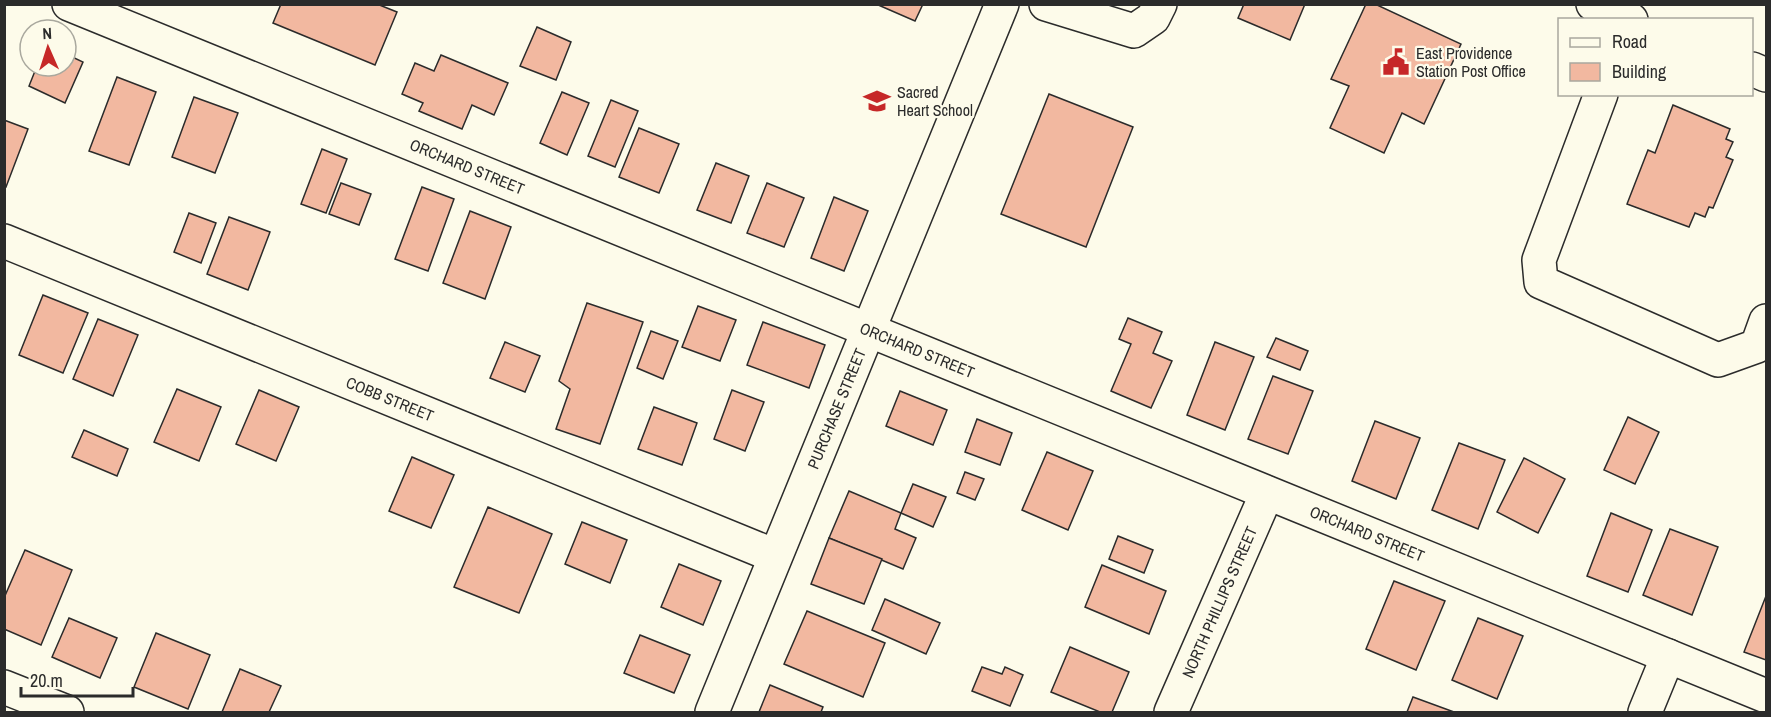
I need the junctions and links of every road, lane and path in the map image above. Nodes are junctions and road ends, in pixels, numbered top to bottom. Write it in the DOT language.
graph roads {
  1 [pos="69,4"];
  2 [pos="1002,4"];
  3 [pos="1046,4"];
  4 [pos="1160,4"];
  5 [pos="1593,4"];
  6 [pos="1628,18"];
  7 [pos="1753,69"];
  8 [pos="1767,75"];
  9 [pos="1600,96"];
  10 [pos="4,241"];
  11 [pos="1767,321"];
  12 [pos="867,330"];
  13 [pos="1268,493"];
  14 [pos="775,556"];
  15 [pos="1668,656"];
  16 [pos="4,687"];
  17 [pos="1767,696"];
  18 [pos="67,712"];
  19 [pos="712,712"];
  20 [pos="1171,712"];
  21 [pos="1645,712"];
  1 -- 12 [label="street, ORCHARD STREET"];
  2 -- 12 [label="street, PURCHASE STREET"];
  3 -- 4 [label="street"];
  5 -- 6 [label="street"];
  7 -- 8 [label="street"];
  9 -- 11 [label="street"];
  10 -- 14 [label="street, COBB STREET"];
  12 -- 13 [label="street, ORCHARD STREET"];
  12 -- 14 [label="street, PURCHASE STREET"];
  13 -- 15 [label="street, ORCHARD STREET"];
  13 -- 20 [label="street, NORTH PHILLIPS STREET"];
  14 -- 19 [label="street, PURCHASE STREET"];
  15 -- 17 [label="street, ORCHARD STREET"];
  15 -- 21 [label="street"];
  16 -- 18 [label="street"];
}
